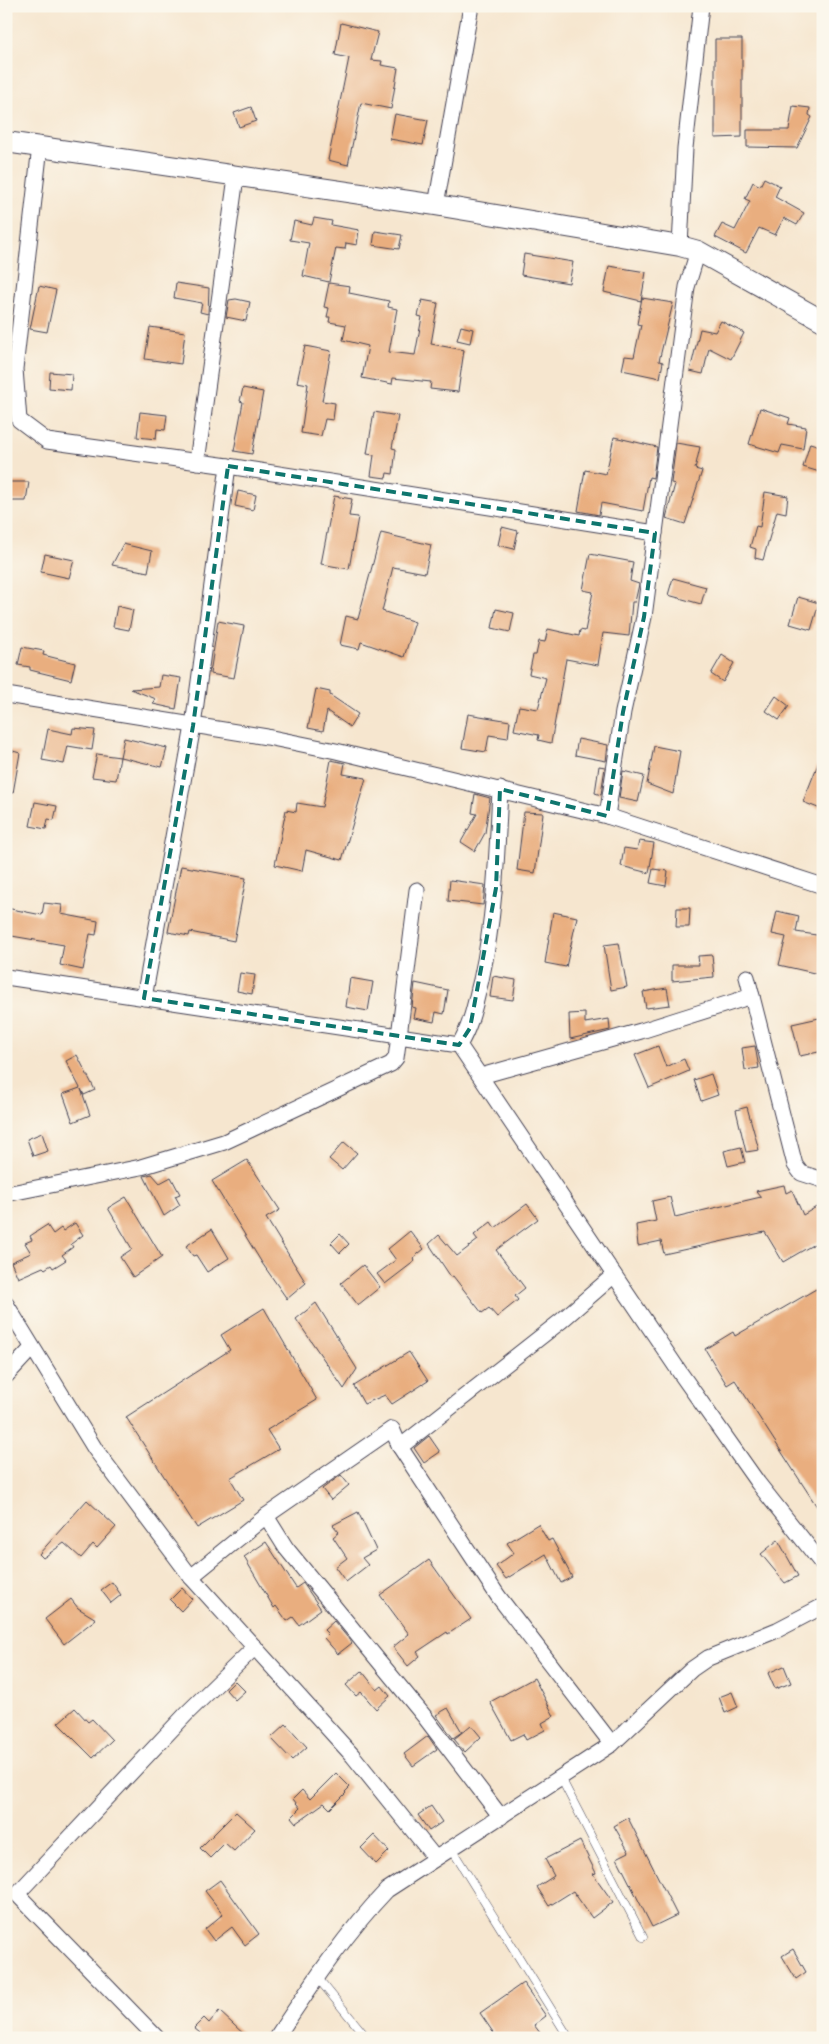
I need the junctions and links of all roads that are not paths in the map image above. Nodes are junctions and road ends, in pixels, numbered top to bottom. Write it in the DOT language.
graph roads {
  1 [pos="471,6"];
  2 [pos="701,6"];
  3 [pos="6,142"];
  4 [pos="40,146"];
  5 [pos="236,177"];
  6 [pos="436,205"];
  7 [pos="689,248"];
  8 [pos="823,321"];
  9 [pos="197,462"];
  10 [pos="228,466"];
  11 [pos="655,533"];
  12 [pos="6,695"];
  13 [pos="194,726"];
  14 [pos="500,790"];
  15 [pos="606,816"];
  16 [pos="823,886"];
  17 [pos="417,890"];
  18 [pos="6,977"];
  19 [pos="747,977"];
  20 [pos="752,996"];
  21 [pos="144,998"];
  22 [pos="399,1036"];
  23 [pos="460,1045"];
  24 [pos="481,1076"];
  25 [pos="823,1180"];
  26 [pos="6,1194"];
  27 [pos="614,1275"];
  28 [pos="6,1304"];
  29 [pos="32,1348"];
  30 [pos="6,1376"];
  31 [pos="400,1447"];
  32 [pos="266,1516"];
  33 [pos="823,1565"];
  34 [pos="191,1577"];
  35 [pos="823,1606"];
  36 [pos="255,1647"];
  37 [pos="612,1744"];
  38 [pos="561,1778"];
  39 [pos="501,1817"];
  40 [pos="451,1848"];
  41 [pos="435,1858"];
  42 [pos="643,1937"];
  43 [pos="317,1977"];
  44 [pos="157,2038"];
  45 [pos="276,2038"];
  46 [pos="367,2038"];
  47 [pos="569,2038"];
  1 -- 6 [label="street"];
  2 -- 7 [label="street"];
  3 -- 4 [label="street"];
  4 -- 5 [label="street"];
  4 -- 9 [label="street"];
  5 -- 6 [label="street"];
  5 -- 9 [label="street"];
  6 -- 7 [label="street"];
  7 -- 8 [label="street"];
  7 -- 11 [label="street"];
  9 -- 10 [label="street"];
  10 -- 11 [label="street"];
  10 -- 13 [label="street"];
  11 -- 15 [label="street"];
  12 -- 13 [label="street"];
  13 -- 14 [label="street"];
  13 -- 21 [label="street"];
  14 -- 15 [label="street"];
  14 -- 23 [label="street"];
  15 -- 16 [label="street"];
  17 -- 22 [label="street"];
  18 -- 21 [label="street"];
  19 -- 20 [label="street"];
  20 -- 24 [label="street"];
  20 -- 25 [label="street"];
  21 -- 22 [label="street"];
  22 -- 23 [label="street"];
  22 -- 26 [label="street"];
  23 -- 24 [label="street"];
  24 -- 27 [label="street"];
  27 -- 31 [label="street"];
  27 -- 33 [label="street"];
  28 -- 29 [label="street"];
  29 -- 30 [label="street"];
  29 -- 34 [label="street"];
  31 -- 32 [label="street"];
  31 -- 37 [label="street"];
  32 -- 34 [label="street"];
  32 -- 39 [label="street"];
  34 -- 36 [label="street"];
  35 -- 37 [label="street"];
  36 -- 41 [label="street"];
  36 -- 44 [label="street"];
  37 -- 38 [label="street"];
  38 -- 39 [label="street"];
  38 -- 42 [label="lane"];
  39 -- 40 [label="street"];
  40 -- 41 [label="street"];
  40 -- 47 [label="lane"];
  41 -- 43 [label="street"];
  43 -- 45 [label="street"];
  43 -- 46 [label="lane"];
}
